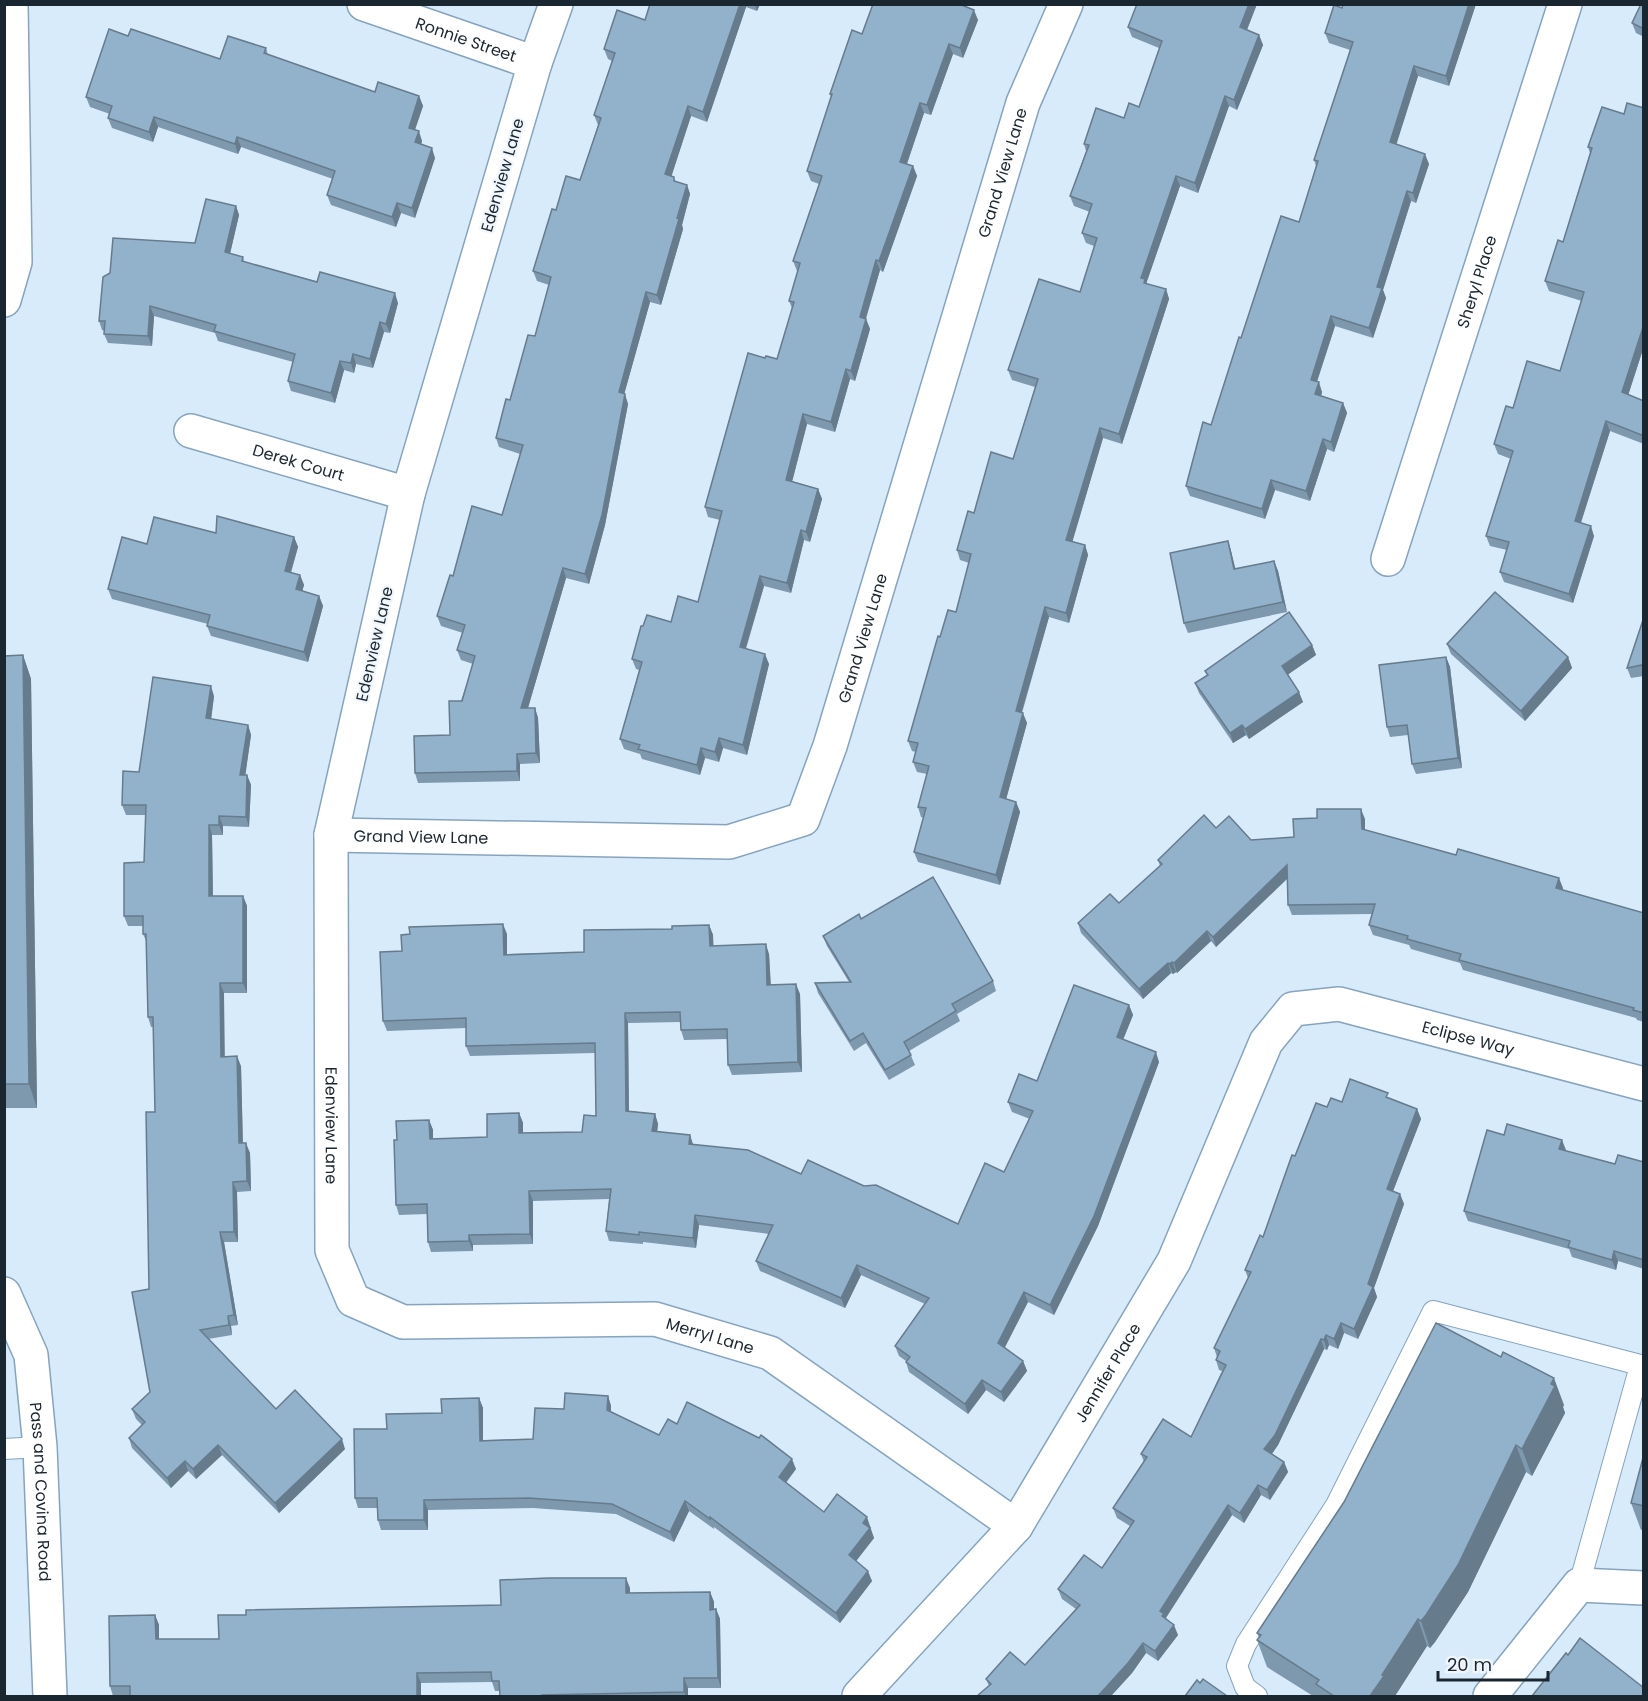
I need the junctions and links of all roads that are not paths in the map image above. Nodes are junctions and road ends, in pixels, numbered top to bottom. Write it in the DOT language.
graph roads {
  1 [pos="11,4"];
  2 [pos="364,4"];
  3 [pos="556,4"];
  4 [pos="1066,4"];
  5 [pos="1564,4"];
  6 [pos="535,63"];
  7 [pos="4,300"];
  8 [pos="191,431"];
  9 [pos="408,494"];
  10 [pos="1388,560"];
  11 [pos="331,835"];
  12 [pos="1293,1009"];
  13 [pos="1644,1084"];
  14 [pos="4,1294"];
  15 [pos="353,1300"];
  16 [pos="1642,1366"];
  17 [pos="40,1447"];
  18 [pos="4,1449"];
  19 [pos="1016,1526"];
  20 [pos="1579,1585"];
  21 [pos="1644,1588"];
  22 [pos="50,1696"];
  23 [pos="859,1696"];
  24 [pos="1257,1696"];
  25 [pos="1490,1696"];
  1 -- 7 [label="street"];
  2 -- 6 [label="street, Ronnie Street"];
  3 -- 6 [label="street, Edenview Lane"];
  4 -- 11 [label="street, Grand View Lane"];
  5 -- 10 [label="street, Sheryl Place"];
  6 -- 9 [label="street, Edenview Lane"];
  8 -- 9 [label="street, Derek Court"];
  9 -- 11 [label="street, Edenview Lane"];
  11 -- 15 [label="street, Edenview Lane"];
  12 -- 13 [label="street, Eclipse Way"];
  12 -- 19 [label="street, Jennifer Place"];
  14 -- 17 [label="street, Pass and Covina Road"];
  15 -- 19 [label="street, Merryl Lane"];
  16 -- 20 [label="lane"];
  16 -- 24 [label="lane"];
  17 -- 18 [label="lane"];
  17 -- 22 [label="street, Pass and Covina Road"];
  19 -- 23 [label="street, Jennifer Place"];
  20 -- 21 [label="street"];
  20 -- 25 [label="street"];
}
